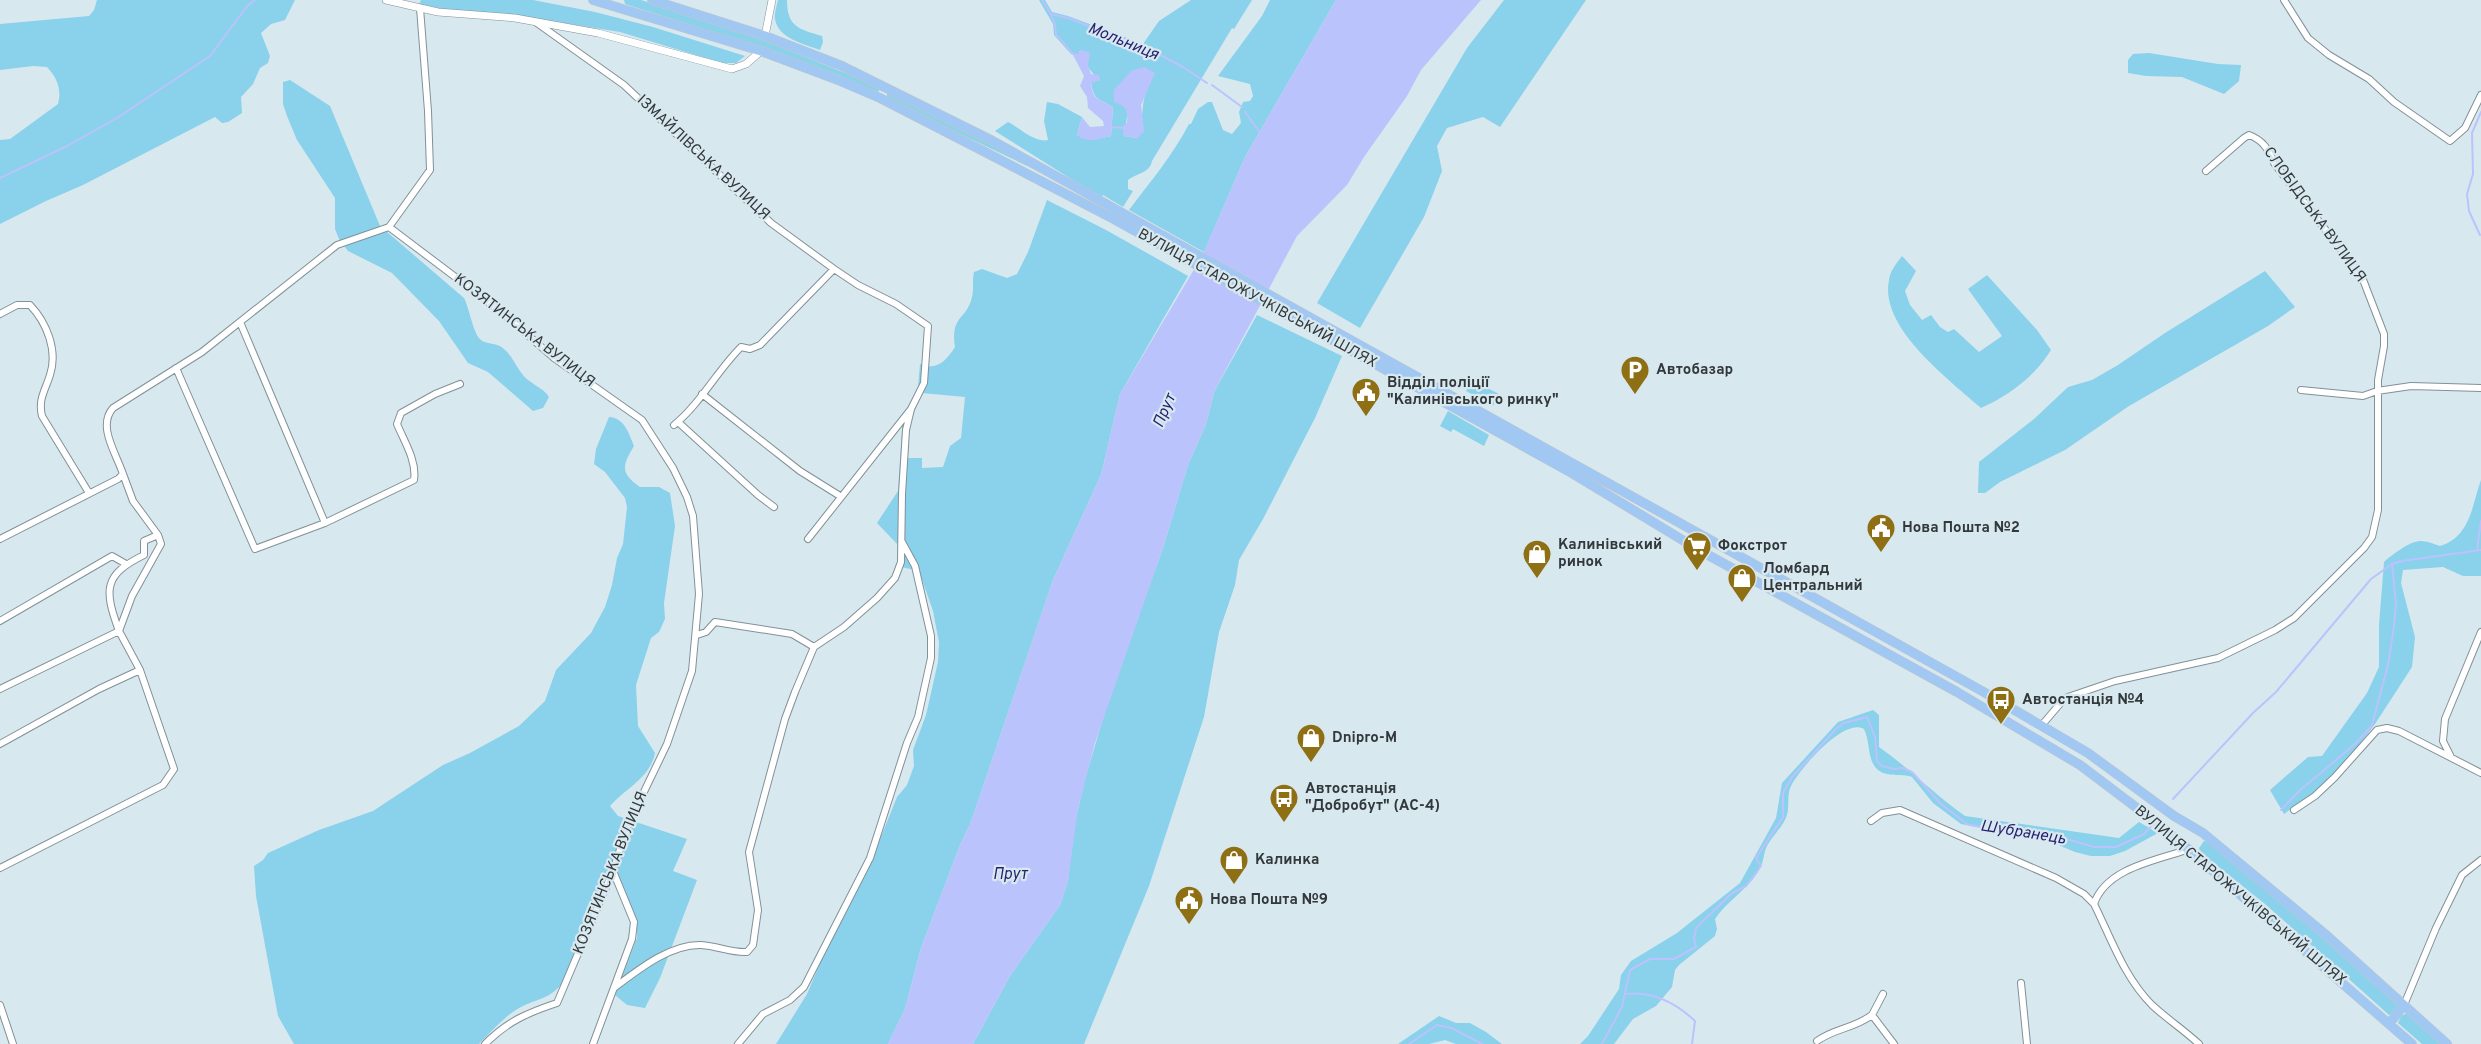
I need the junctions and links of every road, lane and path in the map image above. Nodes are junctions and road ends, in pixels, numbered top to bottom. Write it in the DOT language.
graph roads {
  1 [pos="386,0"];
  2 [pos="593,0"];
  3 [pos="652,0"];
  4 [pos="772,0"];
  5 [pos="2284,0"];
  6 [pos="619,3"];
  7 [pos="420,8"];
  8 [pos="536,22"];
  9 [pos="765,36"];
  10 [pos="761,51"];
  11 [pos="886,87"];
  12 [pos="2481,95"];
  13 [pos="880,98"];
  14 [pos="2478,110"];
  15 [pos="2206,171"];
  16 [pos="1114,214"];
  17 [pos="389,227"];
  18 [pos="834,269"];
  19 [pos="0,314"];
  20 [pos="240,322"];
  21 [pos="176,368"];
  22 [pos="460,384"];
  23 [pos="2481,388"];
  24 [pos="2301,390"];
  25 [pos="2378,391"];
  26 [pos="702,394"];
  27 [pos="911,409"];
  28 [pos="1484,420"];
  29 [pos="123,474"];
  30 [pos="89,493"];
  31 [pos="840,496"];
  32 [pos="774,507"];
  33 [pos="325,523"];
  34 [pos="158,535"];
  35 [pos="0,539"];
  36 [pos="808,539"];
  37 [pos="901,541"];
  38 [pos="126,564"];
  39 [pos="0,621"];
  40 [pos="119,631"];
  41 [pos="2481,632"];
  42 [pos="697,635"];
  43 [pos="814,647"];
  44 [pos="140,670"];
  45 [pos="0,689"];
  46 [pos="2041,726"];
  47 [pos="0,744"];
  48 [pos="2088,753"];
  49 [pos="2450,755"];
  50 [pos="2080,765"];
  51 [pos="2481,773"];
  52 [pos="2294,810"];
  53 [pos="1871,821"];
  54 [pos="2203,833"];
  55 [pos="2190,849"];
  56 [pos="2481,860"];
  57 [pos="0,868"];
  58 [pos="613,871"];
  59 [pos="2094,904"];
  60 [pos="2021,983"];
  61 [pos="614,988"];
  62 [pos="1883,994"];
  63 [pos="0,1005"];
  64 [pos="2404,1005"];
  65 [pos="1872,1015"];
  66 [pos="2389,1024"];
  67 [pos="1817,1041"];
  68 [pos="13,1044"];
  69 [pos="485,1044"];
  70 [pos="593,1044"];
  71 [pos="738,1044"];
  72 [pos="1894,1044"];
  73 [pos="2027,1044"];
  74 [pos="2199,1044"];
  75 [pos="2412,1044"];
  76 [pos="2447,1044"];
  1 -- 7 [label="street, ІЗМАЙЛІВСЬКА ВУЛИЦЯ"];
  2 -- 6 [label="main road, ВУЛИЦЯ СТАРОЖУЧКІВСЬКИЙ ШЛЯХ"];
  3 -- 9 [label="main road, ВУЛИЦЯ СТАРОЖУЧКІВСЬКИЙ ШЛЯХ"];
  4 -- 9 [label="street"];
  5 -- 14 [label="street"];
  6 -- 10 [label="main road, ВУЛИЦЯ СТАРОЖУЧКІВСЬКИЙ ШЛЯХ"];
  7 -- 8 [label="street, ІЗМАЙЛІВСЬКА ВУЛИЦЯ"];
  7 -- 17 [label="street"];
  8 -- 10 [label="street"];
  8 -- 18 [label="street, ІЗМАЙЛІВСЬКА ВУЛИЦЯ"];
  9 -- 11 [label="main road, ВУЛИЦЯ СТАРОЖУЧКІВСЬКИЙ ШЛЯХ"];
  10 -- 13 [label="main road, ВУЛИЦЯ СТАРОЖУЧКІВСЬКИЙ ШЛЯХ"];
  11 -- 13 [label="main road"];
  11 -- 16 [label="main road, ВУЛИЦЯ СТАРОЖУЧКІВСЬКИЙ ШЛЯХ"];
  12 -- 14 [label="street"];
  13 -- 16 [label="main road, ВУЛИЦЯ СТАРОЖУЧКІВСЬКИЙ ШЛЯХ"];
  15 -- 25 [label="street, СЛОБІДСЬКА ВУЛИЦЯ"];
  16 -- 28 [label="main road, ВУЛИЦЯ СТАРОЖУЧКІВСЬКИЙ ШЛЯХ"];
  17 -- 20 [label="street"];
  17 -- 42 [label="street, КОЗЯТИНСЬКА ВУЛИЦЯ"];
  18 -- 26 [label="street"];
  18 -- 27 [label="street, ІЗМАЙЛІВСЬКА ВУЛИЦЯ"];
  19 -- 30 [label="street"];
  20 -- 21 [label="street"];
  20 -- 33 [label="street"];
  21 -- 29 [label="street"];
  21 -- 33 [label="street"];
  22 -- 33 [label="street"];
  23 -- 25 [label="street"];
  24 -- 25 [label="street"];
  25 -- 46 [label="street, СЛОБІДСЬКА ВУЛИЦЯ"];
  26 -- 31 [label="street"];
  26 -- 32 [label="street"];
  27 -- 31 [label="street"];
  27 -- 37 [label="street"];
  28 -- 46 [label="main road, ВУЛИЦЯ СТАРОЖУЧКІВСЬКИЙ ШЛЯХ"];
  28 -- 50 [label="main road, ВУЛИЦЯ СТАРОЖУЧКІВСЬКИЙ ШЛЯХ"];
  29 -- 30 [label="street"];
  29 -- 34 [label="street"];
  30 -- 35 [label="street"];
  31 -- 36 [label="street"];
  34 -- 38 [label="street"];
  34 -- 40 [label="street"];
  37 -- 43 [label="street"];
  37 -- 71 [label="street"];
  38 -- 39 [label="street"];
  38 -- 40 [label="street"];
  40 -- 44 [label="street"];
  40 -- 45 [label="street"];
  41 -- 49 [label="street"];
  42 -- 43 [label="street"];
  42 -- 58 [label="street, КОЗЯТИНСЬКА ВУЛИЦЯ"];
  43 -- 61 [label="street"];
  44 -- 47 [label="street"];
  44 -- 57 [label="street"];
  46 -- 48 [label="main road, ВУЛИЦЯ СТАРОЖУЧКІВСЬКИЙ ШЛЯХ"];
  48 -- 50 [label="main road"];
  48 -- 54 [label="main road, ВУЛИЦЯ СТАРОЖУЧКІВСЬКИЙ ШЛЯХ"];
  49 -- 51 [label="street"];
  49 -- 52 [label="street"];
  50 -- 55 [label="main road, ВУЛИЦЯ СТАРОЖУЧКІВСЬКИЙ ШЛЯХ"];
  53 -- 59 [label="street"];
  54 -- 55 [label="main road"];
  54 -- 64 [label="main road, ВУЛИЦЯ СТАРОЖУЧКІВСЬКИЙ ШЛЯХ"];
  55 -- 59 [label="street"];
  55 -- 66 [label="main road, ВУЛИЦЯ СТАРОЖУЧКІВСЬКИЙ ШЛЯХ"];
  56 -- 64 [label="street"];
  58 -- 61 [label="street"];
  58 -- 69 [label="street, КОЗЯТИНСЬКА ВУЛИЦЯ"];
  59 -- 74 [label="street"];
  60 -- 73 [label="street"];
  61 -- 70 [label="street"];
  62 -- 65 [label="street"];
  63 -- 68 [label="street"];
  64 -- 66 [label="main road"];
  64 -- 76 [label="main road, ВУЛИЦЯ СТАРОЖУЧКІВСЬКИЙ ШЛЯХ"];
  65 -- 67 [label="street"];
  65 -- 72 [label="street"];
  66 -- 75 [label="main road, ВУЛИЦЯ СТАРОЖУЧКІВСЬКИЙ ШЛЯХ"];
}
